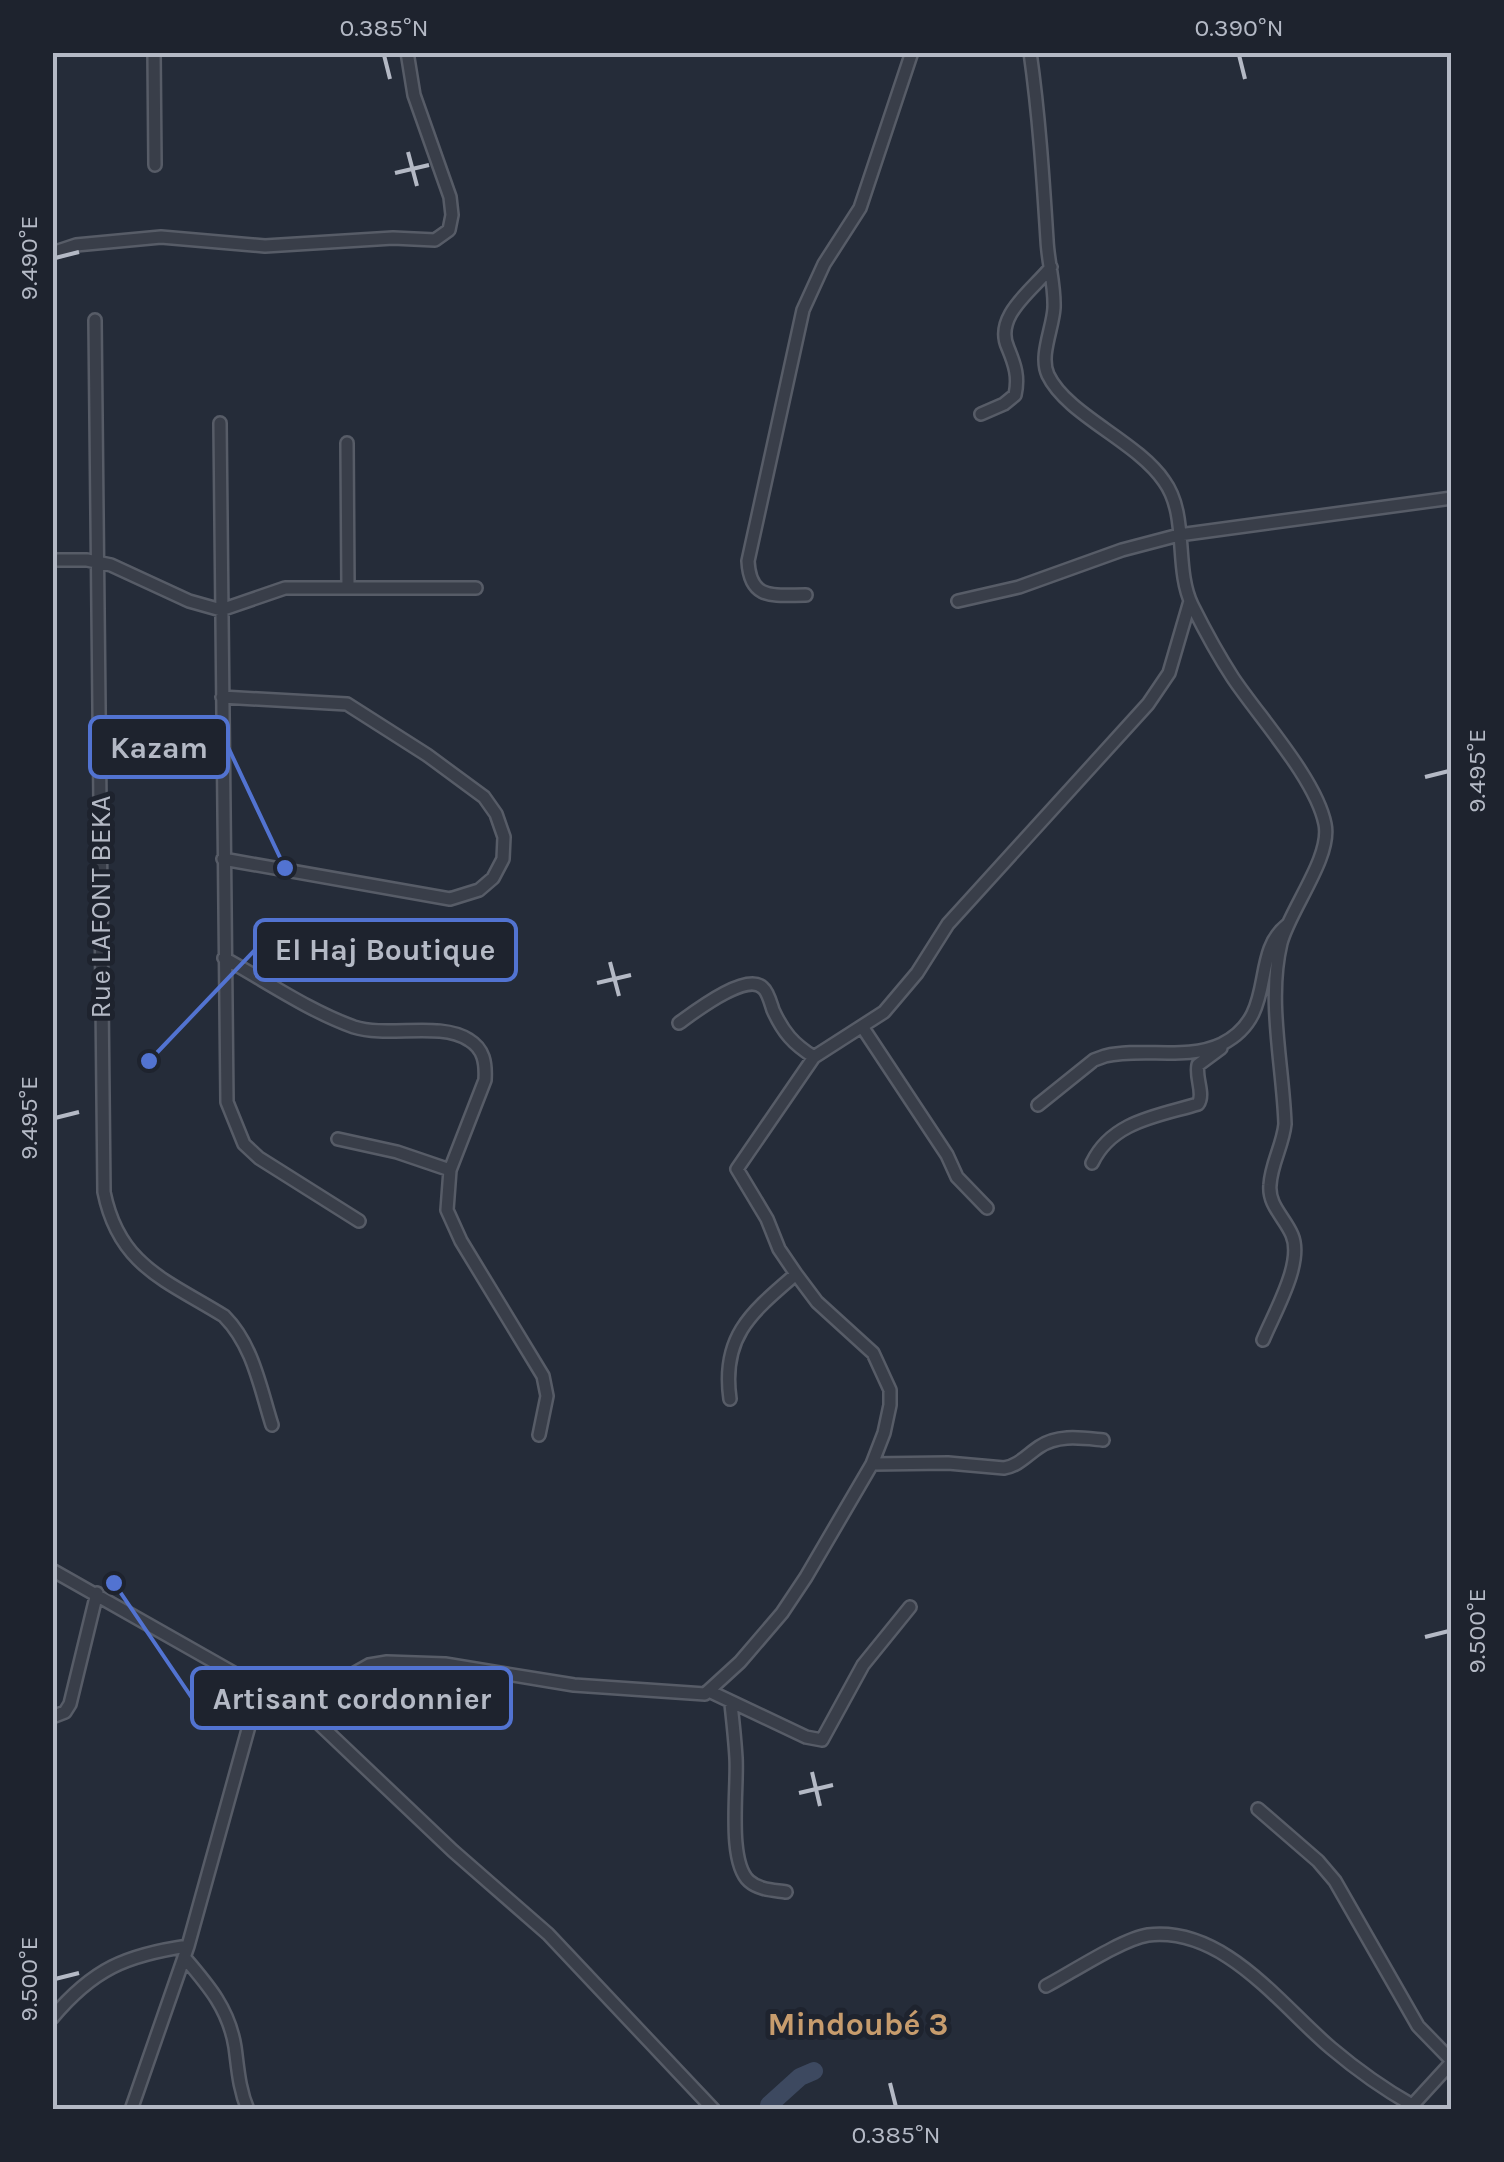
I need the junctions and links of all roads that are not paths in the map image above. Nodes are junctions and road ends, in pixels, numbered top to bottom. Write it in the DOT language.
graph roads {
  1 [pos="154,52"];
  2 [pos="407,52"];
  3 [pos="912,52"];
  4 [pos="1030,52"];
  5 [pos="155,164"];
  6 [pos="52,253"];
  7 [pos="1051,267"];
  8 [pos="95,320"];
  9 [pos="982,414"];
  10 [pos="220,423"];
  11 [pos="347,443"];
  12 [pos="1452,498"];
  13 [pos="1179,534"];
  14 [pos="52,560"];
  15 [pos="99,562"];
  16 [pos="348,588"];
  17 [pos="476,588"];
  18 [pos="806,595"];
  19 [pos="958,601"];
  20 [pos="1190,601"];
  21 [pos="221,610"];
  22 [pos="222,697"];
  23 [pos="223,859"];
  24 [pos="1286,925"];
  25 [pos="224,958"];
  26 [pos="678,1024"];
  27 [pos="863,1028"];
  28 [pos="1222,1044"];
  29 [pos="814,1057"];
  30 [pos="1038,1105"];
  31 [pos="338,1140"];
  32 [pos="1092,1163"];
  33 [pos="450,1170"];
  34 [pos="987,1208"];
  35 [pos="359,1220"];
  36 [pos="796,1274"];
  37 [pos="1263,1340"];
  38 [pos="730,1399"];
  39 [pos="272,1425"];
  40 [pos="538,1435"];
  41 [pos="1103,1440"];
  42 [pos="872,1464"];
  43 [pos="52,1570"];
  44 [pos="97,1594"];
  45 [pos="910,1606"];
  46 [pos="259,1690"];
  47 [pos="710,1692"];
  48 [pos="732,1704"];
  49 [pos="52,1717"];
  50 [pos="313,1718"];
  51 [pos="1258,1809"];
  52 [pos="786,1892"];
  53 [pos="186,1952"];
  54 [pos="1046,1986"];
  55 [pos="52,2018"];
  56 [pos="1452,2062"];
  57 [pos="1410,2107"];
  58 [pos="131,2110"];
  59 [pos="248,2110"];
  60 [pos="714,2110"];
  1 -- 5 [label="street"];
  2 -- 6 [label="street"];
  3 -- 18 [label="street"];
  4 -- 7 [label="street"];
  7 -- 9 [label="street"];
  7 -- 13 [label="street"];
  8 -- 15 [label="street, Rue LAFONT BEKA"];
  10 -- 21 [label="street"];
  11 -- 16 [label="street"];
  12 -- 13 [label="street"];
  13 -- 19 [label="street"];
  13 -- 20 [label="street"];
  14 -- 15 [label="street"];
  15 -- 21 [label="street"];
  15 -- 39 [label="street, Rue LAFONT BEKA"];
  16 -- 17 [label="street"];
  16 -- 21 [label="street"];
  20 -- 24 [label="street"];
  20 -- 27 [label="street"];
  21 -- 22 [label="street"];
  22 -- 23 [label="street"];
  22 -- 23 [label="street"];
  23 -- 25 [label="street"];
  24 -- 28 [label="street"];
  24 -- 37 [label="street"];
  25 -- 33 [label="street"];
  25 -- 35 [label="street"];
  26 -- 29 [label="street"];
  27 -- 29 [label="street"];
  27 -- 34 [label="street"];
  28 -- 30 [label="street"];
  28 -- 32 [label="street"];
  29 -- 36 [label="street"];
  31 -- 33 [label="street"];
  33 -- 40 [label="street"];
  36 -- 38 [label="street"];
  36 -- 42 [label="street"];
  41 -- 42 [label="street"];
  42 -- 47 [label="street"];
  43 -- 44 [label="street"];
  44 -- 46 [label="street"];
  44 -- 49 [label="street"];
  45 -- 48 [label="street"];
  46 -- 50 [label="street"];
  46 -- 53 [label="street"];
  47 -- 48 [label="street"];
  47 -- 50 [label="street"];
  48 -- 52 [label="street"];
  50 -- 60 [label="street"];
  51 -- 56 [label="street"];
  53 -- 55 [label="street"];
  53 -- 58 [label="street"];
  53 -- 59 [label="street"];
  54 -- 57 [label="street"];
  56 -- 57 [label="street"];
}
